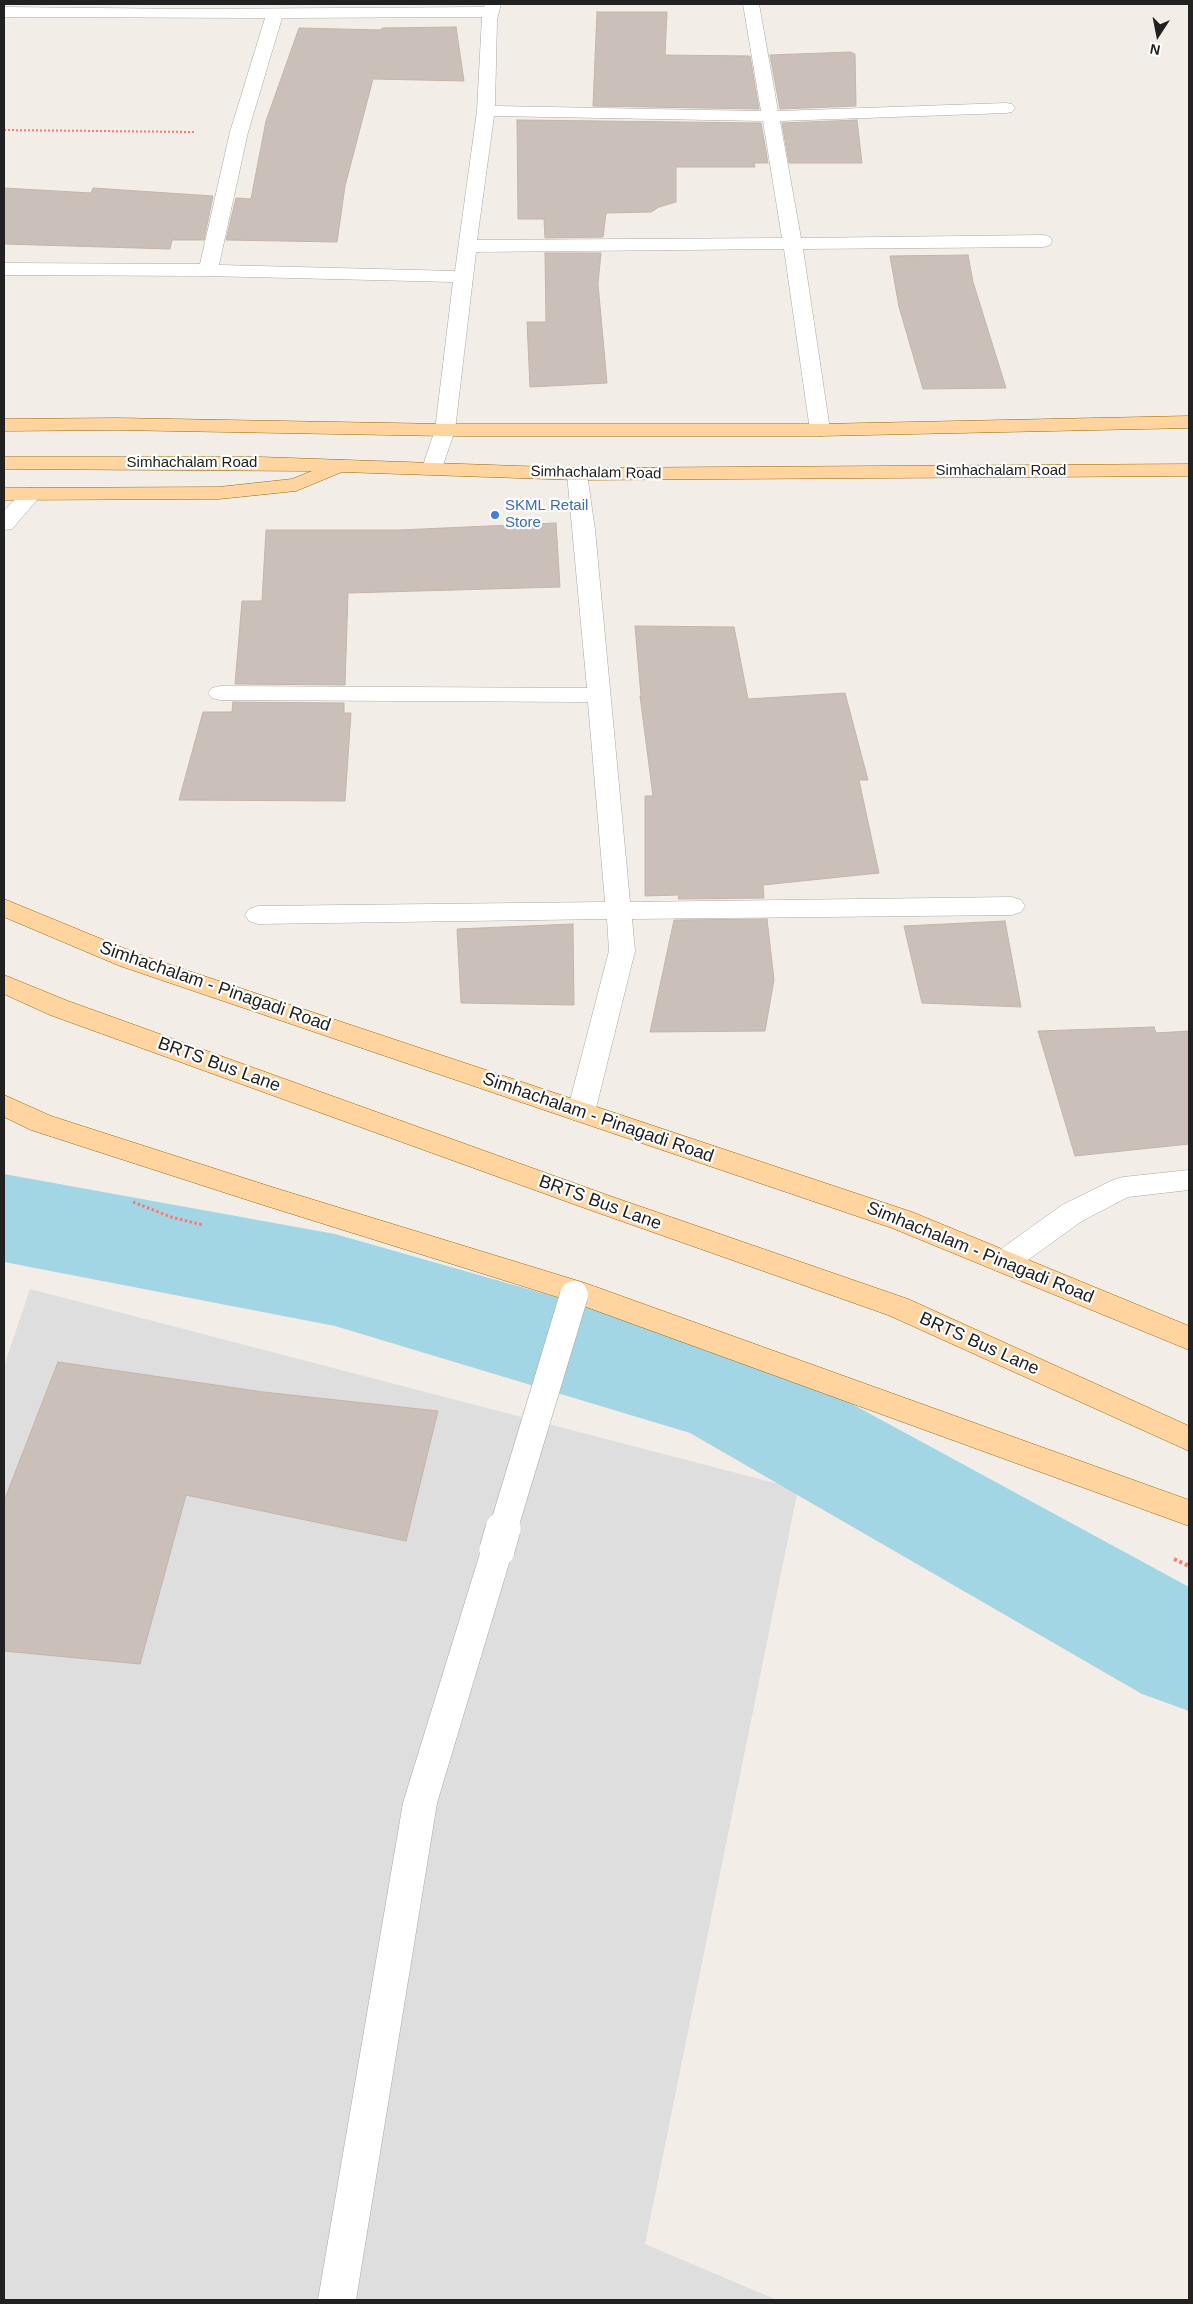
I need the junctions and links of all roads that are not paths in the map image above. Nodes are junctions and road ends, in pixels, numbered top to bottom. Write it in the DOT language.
graph roads {
  1 [pos="751,4"];
  2 [pos="491,8"];
  3 [pos="4,12"];
  4 [pos="275,14"];
  5 [pos="1006,108"];
  6 [pos="486,111"];
  7 [pos="770,116"];
  8 [pos="1043,241"];
  9 [pos="792,242"];
  10 [pos="466,246"];
  11 [pos="4,269"];
  12 [pos="208,270"];
  13 [pos="464,277"];
  14 [pos="1189,422"];
  15 [pos="4,425"];
  16 [pos="445,430"];
  17 [pos="820,430"];
  18 [pos="4,463"];
  19 [pos="343,466"];
  20 [pos="432,468"];
  21 [pos="1189,470"];
  22 [pos="577,474"];
  23 [pos="4,494"];
  24 [pos="31,494"];
  25 [pos="4,524"];
  26 [pos="220,693"];
  27 [pos="599,695"];
  28 [pos="1012,906"];
  29 [pos="4,907"];
  30 [pos="618,910"];
  31 [pos="258,915"];
  32 [pos="4,984"];
  33 [pos="4,1105"];
  34 [pos="581,1112"];
  35 [pos="1189,1180"];
  36 [pos="1004,1262"];
  37 [pos="574,1293"];
  38 [pos="1189,1338"];
  39 [pos="1189,1439"];
  40 [pos="1189,1514"];
  41 [pos="336,2300"];
  1 -- 7 [label="street"];
  2 -- 4 [label="street"];
  2 -- 6 [label="street"];
  3 -- 4 [label="street"];
  4 -- 12 [label="street"];
  5 -- 7 [label="street"];
  6 -- 7 [label="street"];
  6 -- 10 [label="street"];
  7 -- 9 [label="street"];
  8 -- 9 [label="street"];
  9 -- 10 [label="street"];
  9 -- 17 [label="street"];
  10 -- 13 [label="street"];
  11 -- 12 [label="street"];
  12 -- 13 [label="street"];
  13 -- 16 [label="street"];
  14 -- 17 [label="main road"];
  15 -- 16 [label="main road"];
  16 -- 17 [label="main road"];
  16 -- 20 [label="street"];
  18 -- 19 [label="main road, Simhachalam Road"];
  19 -- 20 [label="main road, Simhachalam Road"];
  19 -- 24 [label="main road"];
  20 -- 22 [label="main road, Simhachalam Road"];
  21 -- 22 [label="main road, Simhachalam Road"];
  22 -- 27 [label="street"];
  23 -- 24 [label="main road"];
  24 -- 25 [label="street"];
  26 -- 27 [label="street"];
  27 -- 30 [label="street"];
  28 -- 30 [label="street"];
  29 -- 34 [label="main road, Simhachalam - Pinagadi Road"];
  30 -- 31 [label="street"];
  30 -- 34 [label="street"];
  32 -- 39 [label="main road, BRTS Bus Lane"];
  33 -- 37 [label="main road"];
  34 -- 36 [label="main road, Simhachalam - Pinagadi Road"];
  35 -- 36 [label="street"];
  36 -- 38 [label="main road, Simhachalam - Pinagadi Road"];
  37 -- 40 [label="main road"];
  37 -- 41 [label="street, bridge"];
}
